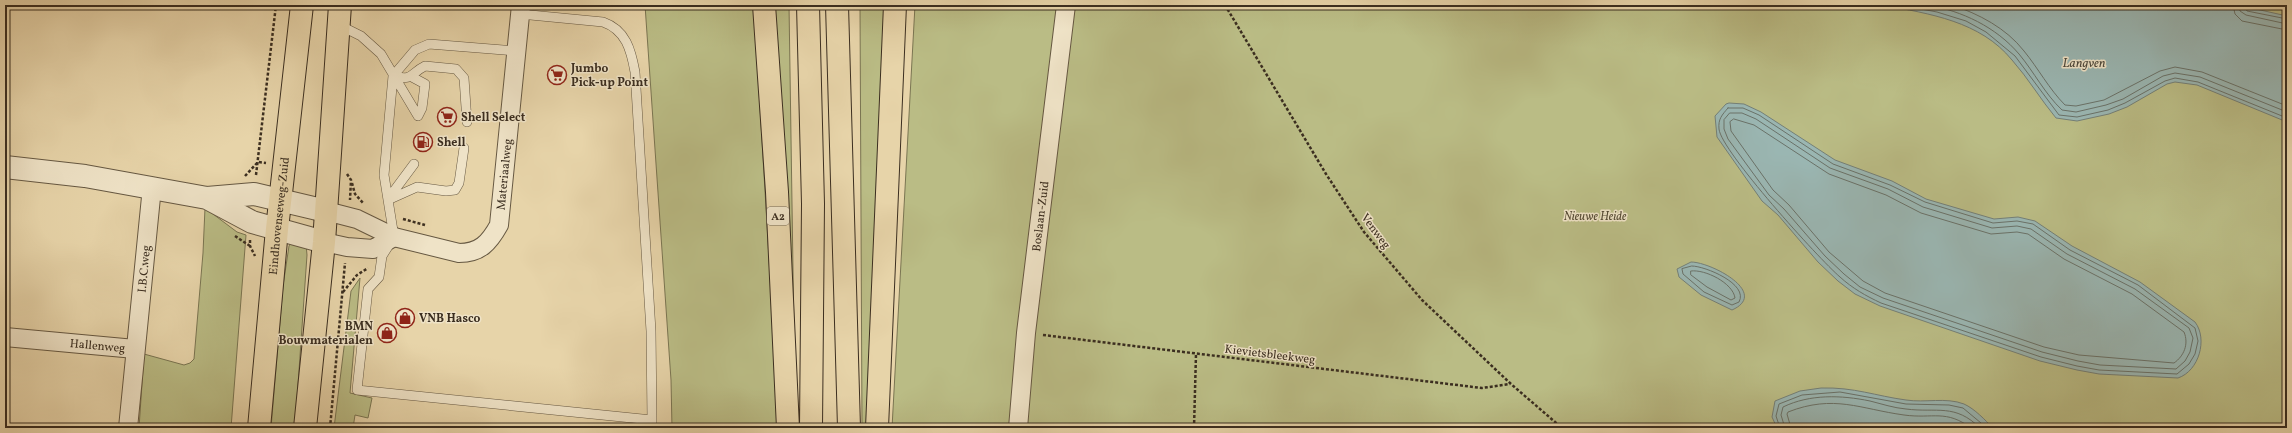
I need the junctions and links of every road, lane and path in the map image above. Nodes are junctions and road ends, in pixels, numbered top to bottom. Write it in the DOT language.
graph roads {
  1 [pos="302,5"];
  2 [pos="764,5"];
  3 [pos="808,5"];
  4 [pos="837,5"];
  5 [pos="894,5"];
  6 [pos="1066,5"];
  7 [pos="1225,5"];
  8 [pos="521,9"];
  9 [pos="339,15"];
  10 [pos="515,51"];
  11 [pos="393,76"];
  12 [pos="412,77"];
  13 [pos="467,122"];
  14 [pos="464,148"];
  15 [pos="414,164"];
  16 [pos="5,167"];
  17 [pos="351,180"];
  18 [pos="152,187"];
  19 [pos="207,198"];
  20 [pos="281,200"];
  21 [pos="388,200"];
  22 [pos="326,211"];
  23 [pos="390,215"];
  24 [pos="430,227"];
  25 [pos="277,229"];
  26 [pos="394,237"];
  27 [pos="324,242"];
  28 [pos="380,269"];
  29 [pos="343,292"];
  30 [pos="1026,334"];
  31 [pos="5,337"];
  32 [pos="135,349"];
  33 [pos="1196,354"];
  34 [pos="1511,384"];
  35 [pos="652,424"];
  36 [pos="128,428"];
  37 [pos="259,428"];
  38 [pos="305,428"];
  39 [pos="788,428"];
  40 [pos="811,428"];
  41 [pos="849,428"];
  42 [pos="877,428"];
  43 [pos="1018,428"];
  44 [pos="1194,428"];
  45 [pos="1562,428"];
  1 -- 20 [label="main road, Eindhovenseweg-Zuid"];
  2 -- 39 [label="main road, A2"];
  3 -- 40 [label="main road"];
  4 -- 41 [label="main road"];
  5 -- 42 [label="main road"];
  6 -- 30 [label="street, Boslaan-Zuid"];
  7 -- 34 [label="path, Venweg"];
  8 -- 10 [label="street, Materiaalweg"];
  8 -- 35 [label="lane"];
  9 -- 11 [label="lane"];
  9 -- 22 [label="main road"];
  10 -- 11 [label="lane"];
  10 -- 26 [label="street, Materiaalweg"];
  11 -- 12 [label="lane"];
  11 -- 12 [label="lane"];
  11 -- 21 [label="lane"];
  12 -- 13 [label="lane"];
  14 -- 21 [label="lane"];
  15 -- 21 [label="lane"];
  16 -- 18 [label="street"];
  17 -- 23 [label="path"];
  18 -- 19 [label="street"];
  18 -- 32 [label="street, I.B.C.weg"];
  19 -- 20 [label="street"];
  19 -- 25 [label="street"];
  20 -- 22 [label="street"];
  20 -- 25 [label="main road, Eindhovenseweg-Zuid"];
  21 -- 23 [label="lane"];
  22 -- 26 [label="street, Materiaalweg"];
  22 -- 27 [label="main road"];
  23 -- 24 [label="path"];
  23 -- 26 [label="lane"];
  25 -- 27 [label="street"];
  25 -- 37 [label="main road, Eindhovenseweg-Zuid"];
  26 -- 27 [label="street"];
  26 -- 28 [label="lane"];
  27 -- 38 [label="main road"];
  28 -- 29 [label="path"];
  28 -- 35 [label="lane"];
  30 -- 33 [label="path, Kievietsbleekweg"];
  30 -- 43 [label="street, Boslaan-Zuid"];
  31 -- 32 [label="street, Hallenweg"];
  32 -- 36 [label="street, Hallenweg"];
  33 -- 34 [label="path, Kievietsbleekweg"];
  33 -- 44 [label="path"];
  34 -- 45 [label="path, Venweg"];
}
